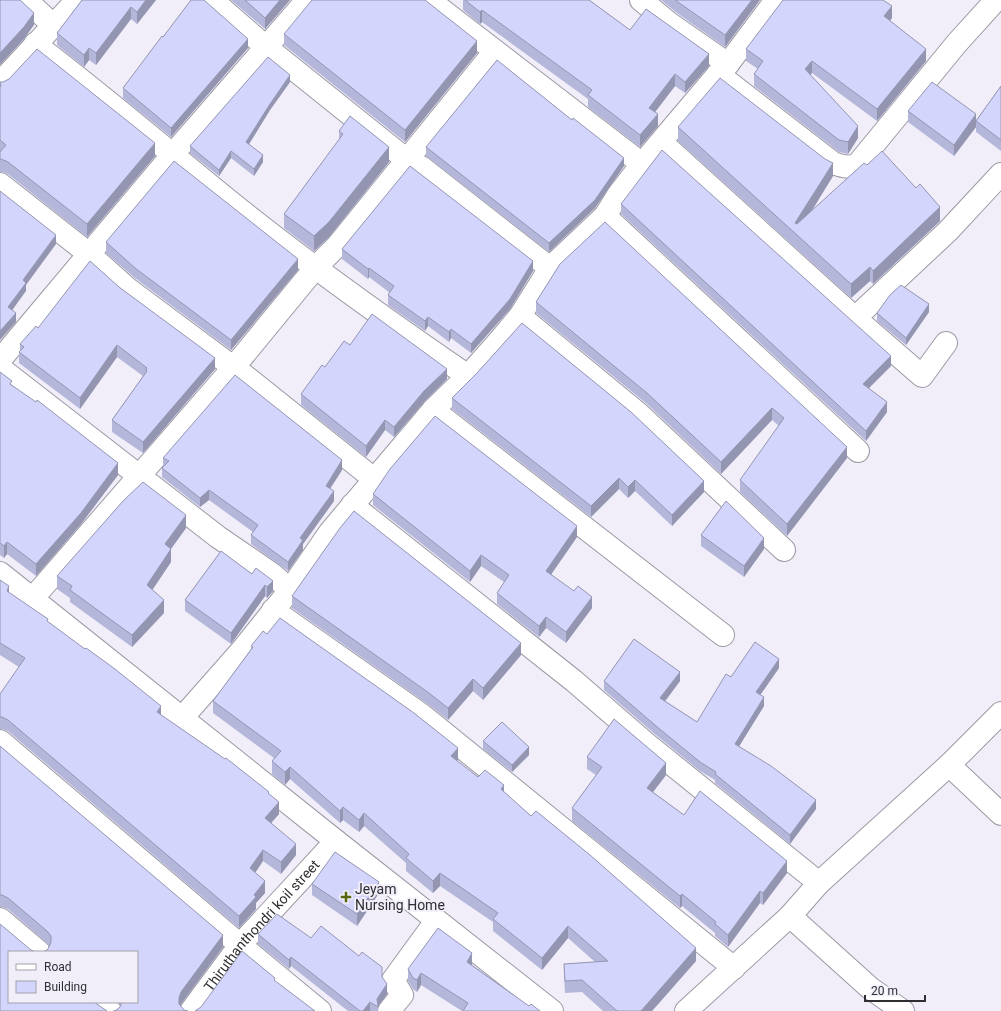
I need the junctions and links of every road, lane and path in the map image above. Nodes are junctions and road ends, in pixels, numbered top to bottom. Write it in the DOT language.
graph roads {
  1 [pos="26,0"];
  2 [pos="77,0"];
  3 [pos="212,0"];
  4 [pos="307,0"];
  5 [pos="429,0"];
  6 [pos="641,0"];
  7 [pos="776,0"];
  8 [pos="996,0"];
  9 [pos="54,26"];
  10 [pos="35,44"];
  11 [pos="266,47"];
  12 [pos="495,51"];
  13 [pos="723,69"];
  14 [pos="0,83"];
  15 [pos="661,142"];
  16 [pos="173,154"];
  17 [pos="407,160"];
  18 [pos="642,164"];
  19 [pos="999,183"];
  20 [pos="0,184"];
  21 [pos="605,216"];
  22 [pos="89,254"];
  23 [pos="316,267"];
  24 [pos="550,268"];
  25 [pos="520,316"];
  26 [pos="855,318"];
  27 [pos="946,343"];
  28 [pos="0,360"];
  29 [pos="0,368"];
  30 [pos="233,368"];
  31 [pos="468,376"];
  32 [pos="433,410"];
  33 [pos="858,451"];
  34 [pos="139,474"];
  35 [pos="374,479"];
  36 [pos="352,506"];
  37 [pos="784,550"];
  38 [pos="0,573"];
  39 [pos="290,590"];
  40 [pos="33,598"];
  41 [pos="273,610"];
  42 [pos="723,635"];
  43 [pos="1001,713"];
  44 [pos="182,718"];
  45 [pos="0,741"];
  46 [pos="949,765"];
  47 [pos="1001,814"];
  48 [pos="336,842"];
  49 [pos="820,883"];
  50 [pos="790,916"];
  51 [pos="0,919"];
  52 [pos="436,921"];
  53 [pos="240,945"];
  54 [pos="38,951"];
  55 [pos="734,968"];
  56 [pos="100,1003"];
  57 [pos="529,1004"];
  58 [pos="110,1011"];
  59 [pos="190,1011"];
  60 [pos="320,1011"];
  61 [pos="388,1011"];
  62 [pos="552,1011"];
  63 [pos="686,1011"];
  64 [pos="903,1011"];
  1 -- 9 [label="street"];
  2 -- 9 [label="street"];
  3 -- 11 [label="street"];
  4 -- 11 [label="street"];
  5 -- 12 [label="street"];
  6 -- 13 [label="street"];
  7 -- 13 [label="street"];
  8 -- 13 [label="street"];
  9 -- 10 [label="street"];
  10 -- 14 [label="street"];
  10 -- 16 [label="street"];
  11 -- 16 [label="street"];
  11 -- 17 [label="street"];
  12 -- 17 [label="street"];
  12 -- 18 [label="street"];
  13 -- 15 [label="street"];
  15 -- 18 [label="street"];
  15 -- 26 [label="street"];
  16 -- 22 [label="street"];
  16 -- 23 [label="street"];
  17 -- 23 [label="street"];
  17 -- 24 [label="street"];
  18 -- 21 [label="street"];
  19 -- 26 [label="street"];
  20 -- 22 [label="street"];
  21 -- 24 [label="street"];
  21 -- 33 [label="street"];
  22 -- 28 [label="street"];
  22 -- 30 [label="street"];
  23 -- 30 [label="street"];
  23 -- 31 [label="street"];
  24 -- 25 [label="street"];
  25 -- 31 [label="street"];
  25 -- 37 [label="street"];
  26 -- 27 [label="street"];
  29 -- 34 [label="street"];
  30 -- 34 [label="street"];
  30 -- 35 [label="street"];
  31 -- 32 [label="street"];
  32 -- 35 [label="street"];
  32 -- 42 [label="street"];
  34 -- 39 [label="street"];
  34 -- 40 [label="street"];
  35 -- 36 [label="street"];
  36 -- 39 [label="street"];
  36 -- 49 [label="street"];
  38 -- 40 [label="street"];
  39 -- 41 [label="street"];
  40 -- 44 [label="street"];
  41 -- 44 [label="street"];
  41 -- 55 [label="street"];
  43 -- 46 [label="street"];
  44 -- 48 [label="street"];
  45 -- 53 [label="street"];
  46 -- 47 [label="street"];
  46 -- 49 [label="street"];
  48 -- 52 [label="street"];
  48 -- 53 [label="street, Thiruthanthondri koil street"];
  49 -- 50 [label="street"];
  50 -- 55 [label="street"];
  50 -- 64 [label="street"];
  51 -- 54 [label="street"];
  52 -- 57 [label="street"];
  52 -- 61 [label="street"];
  53 -- 59 [label="street, Thiruthanthondri koil street"];
  53 -- 60 [label="street"];
  55 -- 63 [label="street"];
  56 -- 58 [label="street"];
  57 -- 62 [label="street"];
}
